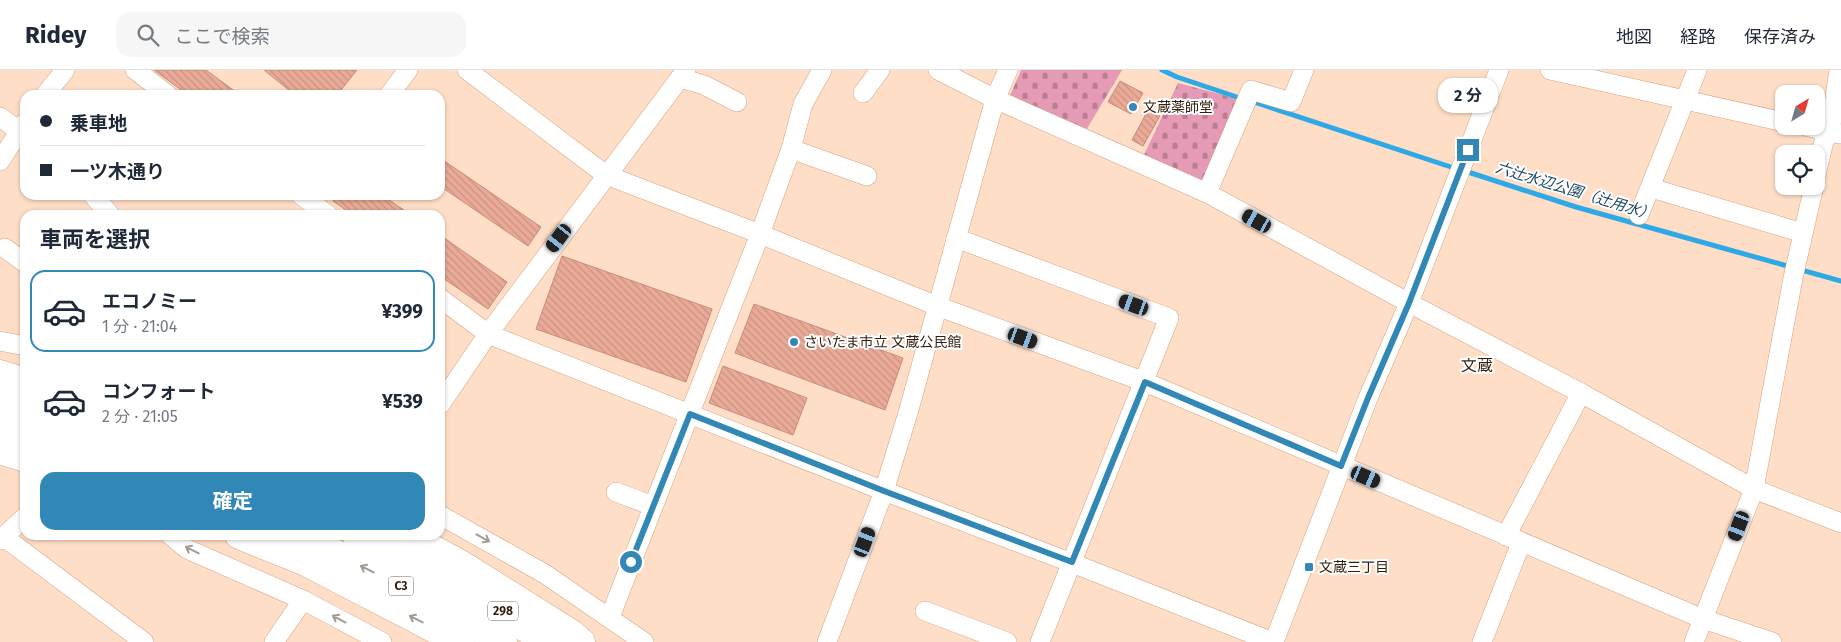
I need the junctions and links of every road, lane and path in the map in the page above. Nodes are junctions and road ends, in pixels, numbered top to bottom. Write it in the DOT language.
graph roads {
  1 [pos="65,70"];
  2 [pos="135,70"];
  3 [pos="408,70"];
  4 [pos="467,70"];
  5 [pos="822,70"];
  6 [pos="880,70"];
  7 [pos="938,70"];
  8 [pos="1008,70"];
  9 [pos="1304,70"];
  10 [pos="1499,70"];
  11 [pos="1550,70"];
  12 [pos="1697,70"];
  13 [pos="1839,70"];
  14 [pos="683,74"];
  15 [pos="49,90"];
  16 [pos="161,90"];
  17 [pos="393,90"];
  18 [pos="863,93"];
  19 [pos="995,100"];
  20 [pos="1686,100"];
  21 [pos="737,102"];
  22 [pos="0,117"];
  23 [pos="1775,120"];
  24 [pos="20,128"];
  25 [pos="1835,133"];
  26 [pos="20,134"];
  27 [pos="1823,145"];
  28 [pos="791,149"];
  29 [pos="0,161"];
  30 [pos="606,175"];
  31 [pos="867,176"];
  32 [pos="1651,188"];
  33 [pos="1207,193"];
  34 [pos="1812,195"];
  35 [pos="97,200"];
  36 [pos="307,202"];
  37 [pos="106,210"];
  38 [pos="320,210"];
  39 [pos="1638,215"];
  40 [pos="1803,233"];
  41 [pos="760,234"];
  42 [pos="956,238"];
  43 [pos="5,248"];
  44 [pos="20,258"];
  45 [pos="445,302"];
  46 [pos="1409,303"];
  47 [pos="937,306"];
  48 [pos="488,334"];
  49 [pos="0,341"];
  50 [pos="20,345"];
  51 [pos="0,374"];
  52 [pos="20,380"];
  53 [pos="1145,382"];
  54 [pos="1581,393"];
  55 [pos="445,397"];
  56 [pos="0,398"];
  57 [pos="20,404"];
  58 [pos="690,414"];
  59 [pos="0,424"];
  60 [pos="20,430"];
  61 [pos="0,450"];
  62 [pos="20,456"];
  63 [pos="1341,466"];
  64 [pos="1754,489"];
  65 [pos="884,491"];
  66 [pos="616,492"];
  67 [pos="653,506"];
  68 [pos="445,518"];
  69 [pos="20,522"];
  70 [pos="1841,524"];
  71 [pos="2,538"];
  72 [pos="1514,539"];
  73 [pos="177,540"];
  74 [pos="251,540"];
  75 [pos="307,540"];
  76 [pos="366,540"];
  77 [pos="416,540"];
  78 [pos="1072,562"];
  79 [pos="303,600"];
  80 [pos="925,611"];
  81 [pos="610,617"];
  82 [pos="1703,619"];
  83 [pos="144,642"];
  84 [pos="274,642"];
  85 [pos="382,642"];
  86 [pos="460,642"];
  87 [pos="502,642"];
  88 [pos="512,642"];
  89 [pos="548,642"];
  90 [pos="555,642"];
  91 [pos="581,642"];
  92 [pos="644,642"];
  93 [pos="827,642"];
  94 [pos="1007,642"];
  95 [pos="1040,642"];
  96 [pos="1273,642"];
  97 [pos="1482,642"];
  98 [pos="1694,642"];
  99 [pos="1772,642"];
  1 -- 15 [label="street"];
  2 -- 16 [label="street"];
  3 -- 17 [label="street"];
  4 -- 30 [label="street"];
  5 -- 28 [label="street"];
  6 -- 18 [label="street"];
  7 -- 19 [label="street"];
  8 -- 19 [label="street"];
  9 -- 33 [label="street"];
  10 -- 46 [label="street"];
  11 -- 20 [label="street"];
  12 -- 20 [label="street"];
  13 -- 25 [label="street"];
  14 -- 21 [label="street"];
  14 -- 30 [label="street"];
  19 -- 33 [label="street"];
  19 -- 42 [label="street"];
  20 -- 23 [label="street"];
  20 -- 32 [label="street"];
  22 -- 24 [label="street"];
  25 -- 27 [label="street"];
  26 -- 29 [label="street"];
  28 -- 31 [label="street"];
  28 -- 41 [label="street"];
  30 -- 41 [label="street"];
  30 -- 48 [label="street"];
  32 -- 39 [label="street"];
  32 -- 40 [label="street"];
  33 -- 46 [label="street"];
  34 -- 40 [label="street"];
  35 -- 37 [label="street"];
  36 -- 38 [label="street"];
  40 -- 64 [label="street"];
  41 -- 47 [label="street"];
  41 -- 58 [label="street"];
  42 -- 47 [label="street"];
  42 -- 53 [label="street"];
  43 -- 44 [label="street"];
  45 -- 48 [label="street"];
  46 -- 54 [label="street"];
  46 -- 63 [label="street"];
  47 -- 53 [label="street"];
  47 -- 65 [label="street"];
  48 -- 55 [label="street"];
  48 -- 58 [label="street"];
  49 -- 50 [label="street"];
  51 -- 52 [label="highway"];
  53 -- 63 [label="street"];
  53 -- 78 [label="street"];
  54 -- 64 [label="street"];
  54 -- 72 [label="street"];
  56 -- 57 [label="highway"];
  58 -- 65 [label="street"];
  58 -- 67 [label="street"];
  59 -- 60 [label="highway"];
  61 -- 62 [label="highway"];
  63 -- 72 [label="street"];
  63 -- 96 [label="street"];
  64 -- 70 [label="street"];
  64 -- 82 [label="street"];
  65 -- 78 [label="street"];
  65 -- 93 [label="street"];
  66 -- 67 [label="street"];
  67 -- 81 [label="street"];
  68 -- 81 [label="street, one-way"];
  69 -- 71 [label="street"];
  71 -- 83 [label="street"];
  72 -- 82 [label="street"];
  72 -- 97 [label="street"];
  79 -- 73 [label="street, one-way"];
  86 -- 74 [label="highway, one-way"];
  87 -- 75 [label="highway, C3, one-way"];
  76 -- 89 [label="highway, C3"];
  77 -- 91 [label="highway"];
  78 -- 95 [label="street"];
  78 -- 96 [label="street"];
  79 -- 84 [label="street"];
  85 -- 79 [label="street, one-way"];
  80 -- 94 [label="street"];
  81 -- 92 [label="street"];
  82 -- 98 [label="street"];
  82 -- 99 [label="street"];
  88 -- 90 [label="highway, 298"];
}
